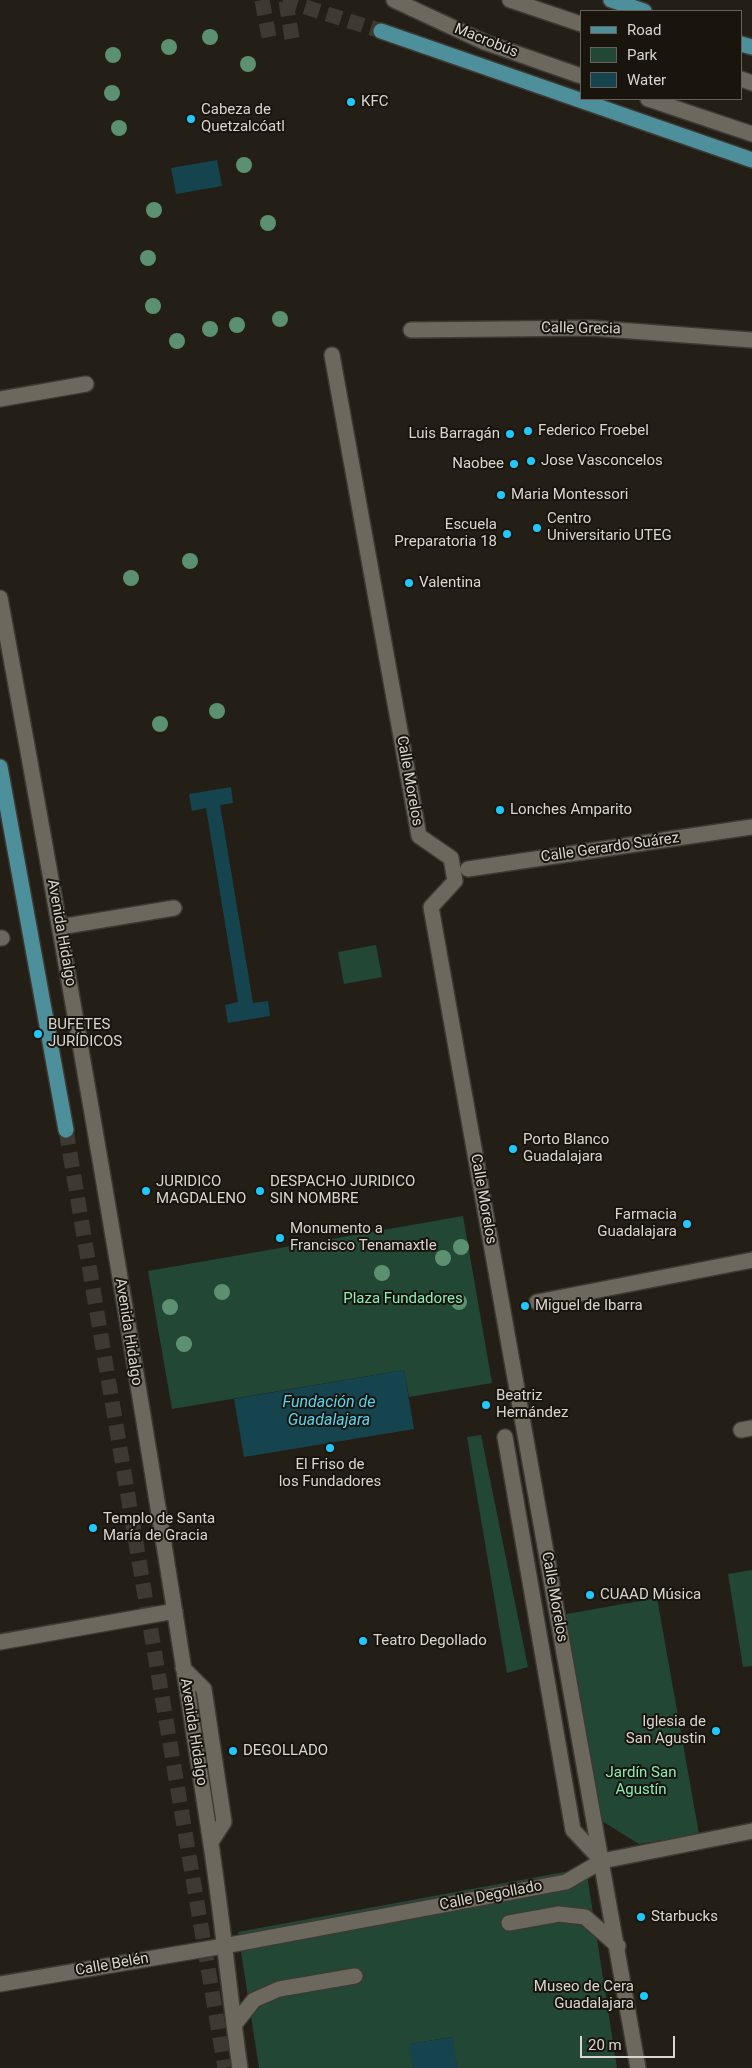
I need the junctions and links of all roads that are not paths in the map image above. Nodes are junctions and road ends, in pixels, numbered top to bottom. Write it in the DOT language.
graph roads {
  1 [pos="394,0"];
  2 [pos="510,0"];
  3 [pos="614,1"];
  4 [pos="641,10"];
  5 [pos="580,24"];
  6 [pos="381,31"];
  7 [pos="580,76"];
  8 [pos="651,100"];
  9 [pos="752,134"];
  10 [pos="752,160"];
  11 [pos="411,330"];
  12 [pos="752,340"];
  13 [pos="332,355"];
  14 [pos="86,384"];
  15 [pos="0,399"];
  16 [pos="0,598"];
  17 [pos="0,767"];
  18 [pos="752,827"];
  19 [pos="468,869"];
  20 [pos="174,908"];
  21 [pos="60,927"];
  22 [pos="66,1130"];
  23 [pos="752,1260"];
  24 [pos="537,1302"];
  25 [pos="505,1437"];
  26 [pos="174,1611"];
  27 [pos="0,1642"];
  28 [pos="752,1831"];
  29 [pos="602,1861"];
  30 [pos="509,1923"];
  31 [pos="224,1946"];
  32 [pos="618,1946"];
  33 [pos="355,1976"];
  34 [pos="0,1984"];
  35 [pos="234,2025"];
  36 [pos="240,2068"];
  37 [pos="638,2068"];
  1 -- 7 [label="street, Macrobús"];
  2 -- 5 [label="street"];
  3 -- 4 [label="main road"];
  6 -- 10 [label="main road"];
  8 -- 9 [label="street"];
  11 -- 12 [label="street, Calle Grecia"];
  13 -- 29 [label="street, Calle Morelos"];
  14 -- 15 [label="street"];
  16 -- 21 [label="street, Avenida Hidalgo"];
  17 -- 22 [label="main road, Avenida Hidalgo"];
  18 -- 19 [label="street, Calle Gerardo Suárez"];
  20 -- 21 [label="street"];
  21 -- 26 [label="street, Avenida Hidalgo"];
  23 -- 24 [label="street"];
  25 -- 29 [label="street"];
  26 -- 27 [label="street"];
  26 -- 31 [label="street, Avenida Hidalgo"];
  28 -- 29 [label="street, Calle Degollado"];
  29 -- 31 [label="street, Calle Degollado"];
  29 -- 32 [label="street, Calle Morelos"];
  30 -- 32 [label="street"];
  31 -- 34 [label="street, Calle Belén"];
  31 -- 35 [label="street, Avenida Hidalgo"];
  32 -- 37 [label="street, Calle Morelos"];
  33 -- 35 [label="street"];
  35 -- 36 [label="street, Avenida Hidalgo"];
}
